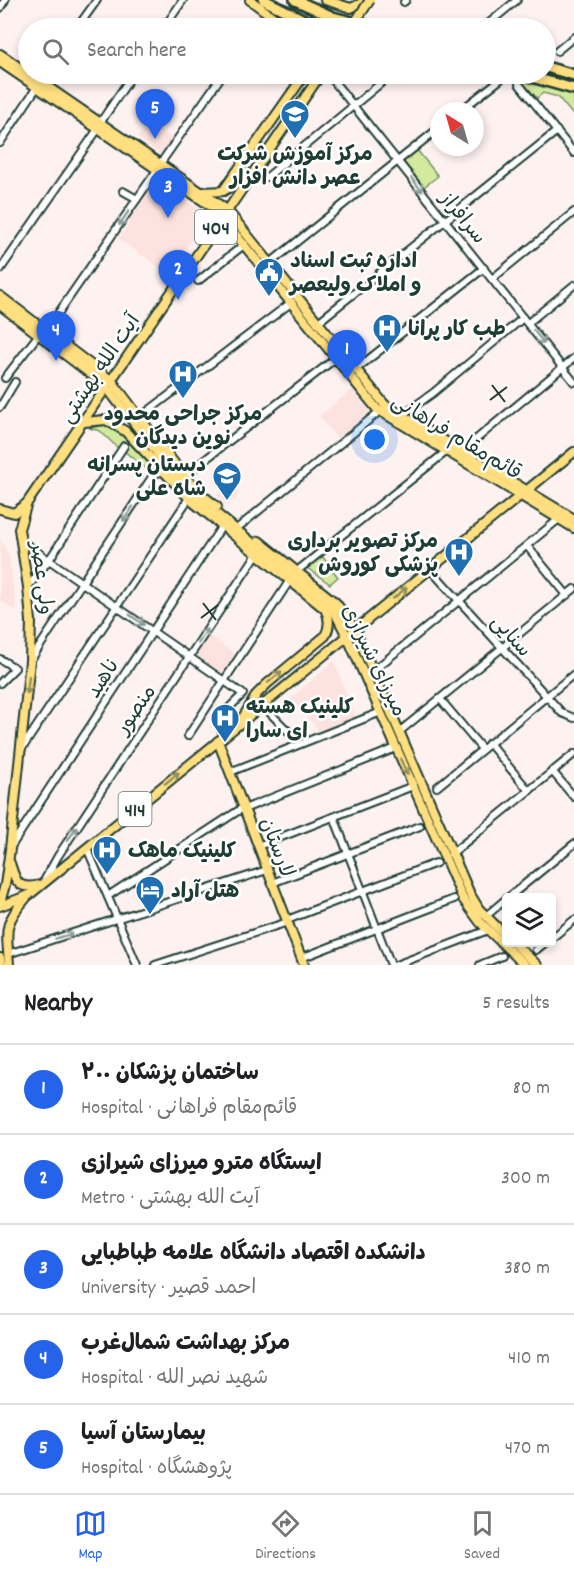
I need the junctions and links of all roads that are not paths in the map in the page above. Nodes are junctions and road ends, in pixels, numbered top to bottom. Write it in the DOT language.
graph roads {
  1 [pos="6,0"];
  2 [pos="97,0"];
  3 [pos="183,0"];
  4 [pos="250,0"];
  5 [pos="264,0"];
  6 [pos="295,0"];
  7 [pos="325,0"];
  8 [pos="369,0"];
  9 [pos="516,0"];
  10 [pos="0,8"];
  11 [pos="84,18"];
  12 [pos="171,18"];
  13 [pos="274,18"];
  14 [pos="300,18"];
  15 [pos="337,18"];
  16 [pos="357,18"];
  17 [pos="495,18"];
  18 [pos="574,37"];
  19 [pos="557,51"];
  20 [pos="0,54"];
  21 [pos="0,62"];
  22 [pos="18,68"];
  23 [pos="556,70"];
  24 [pos="18,73"];
  25 [pos="574,75"];
  26 [pos="126,84"];
  27 [pos="216,84"];
  28 [pos="298,84"];
  29 [pos="314,84"];
  30 [pos="336,84"];
  31 [pos="379,84"];
  32 [pos="495,84"];
  33 [pos="519,84"];
  34 [pos="556,84"];
  35 [pos="39,85"];
  36 [pos="574,89"];
  37 [pos="472,102"];
  38 [pos="300,103"];
  39 [pos="353,105"];
  40 [pos="280,109"];
  41 [pos="99,126"];
  42 [pos="557,131"];
  43 [pos="430,135"];
  44 [pos="0,143"];
  45 [pos="256,144"];
  46 [pos="574,153"];
  47 [pos="261,161"];
  48 [pos="398,161"];
  49 [pos="158,167"];
  50 [pos="250,177"];
  51 [pos="267,177"];
  52 [pos="123,191"];
  53 [pos="223,191"];
  54 [pos="203,192"];
  55 [pos="137,200"];
  56 [pos="574,212"];
  57 [pos="225,214"];
  58 [pos="445,220"];
  59 [pos="245,244"];
  60 [pos="269,264"];
  61 [pos="484,268"];
  62 [pos="0,270"];
  63 [pos="492,279"];
  64 [pos="198,281"];
  65 [pos="574,285"];
  66 [pos="0,296"];
  67 [pos="292,302"];
  68 [pos="0,305"];
  69 [pos="11,309"];
  70 [pos="525,320"];
  71 [pos="317,323"];
  72 [pos="43,333"];
  73 [pos="336,358"];
  74 [pos="574,358"];
  75 [pos="563,367"];
  76 [pos="355,370"];
  77 [pos="5,378"];
  78 [pos="15,382"];
  79 [pos="574,382"];
  80 [pos="109,385"];
  81 [pos="0,407"];
  82 [pos="380,411"];
  83 [pos="402,415"];
  84 [pos="139,418"];
  85 [pos="84,422"];
  86 [pos="124,446"];
  87 [pos="447,451"];
  88 [pos="462,451"];
  89 [pos="574,452"];
  90 [pos="164,471"];
  91 [pos="184,476"];
  92 [pos="524,493"];
  93 [pos="189,498"];
  94 [pos="27,503"];
  95 [pos="0,509"];
  96 [pos="559,519"];
  97 [pos="574,519"];
  98 [pos="222,526"];
  99 [pos="240,526"];
  100 [pos="574,528"];
  101 [pos="20,540"];
  102 [pos="527,546"];
  103 [pos="257,554"];
  104 [pos="49,560"];
  105 [pos="430,569"];
  106 [pos="297,571"];
  107 [pos="290,580"];
  108 [pos="82,583"];
  109 [pos="28,587"];
  110 [pos="574,589"];
  111 [pos="567,595"];
  112 [pos="460,602"];
  113 [pos="117,606"];
  114 [pos="355,630"];
  115 [pos="153,631"];
  116 [pos="347,636"];
  117 [pos="502,648"];
  118 [pos="190,657"];
  119 [pos="0,659"];
  120 [pos="30,661"];
  121 [pos="379,666"];
  122 [pos="574,674"];
  123 [pos="225,681"];
  124 [pos="0,683"];
  125 [pos="546,696"];
  126 [pos="440,699"];
  127 [pos="262,705"];
  128 [pos="381,712"];
  129 [pos="574,718"];
  130 [pos="240,723"];
  131 [pos="233,729"];
  132 [pos="399,732"];
  133 [pos="292,735"];
  134 [pos="188,736"];
  135 [pos="218,741"];
  136 [pos="489,743"];
  137 [pos="396,748"];
  138 [pos="482,748"];
  139 [pos="20,750"];
  140 [pos="574,754"];
  141 [pos="552,771"];
  142 [pos="230,772"];
  143 [pos="413,786"];
  144 [pos="436,786"];
  145 [pos="529,791"];
  146 [pos="574,797"];
  147 [pos="244,808"];
  148 [pos="334,817"];
  149 [pos="420,826"];
  150 [pos="574,844"];
  151 [pos="258,846"];
  152 [pos="87,848"];
  153 [pos="10,849"];
  154 [pos="348,854"];
  155 [pos="451,854"];
  156 [pos="8,858"];
  157 [pos="436,863"];
  158 [pos="267,870"];
  159 [pos="272,883"];
  160 [pos="42,884"];
  161 [pos="362,891"];
  162 [pos="514,893"];
  163 [pos="29,895"];
  164 [pos="108,896"];
  165 [pos="454,899"];
  166 [pos="1,903"];
  167 [pos="502,903"];
  168 [pos="483,919"];
  169 [pos="118,920"];
  170 [pos="574,920"];
  171 [pos="287,921"];
  172 [pos="491,927"];
  173 [pos="377,929"];
  174 [pos="502,933"];
  175 [pos="556,935"];
  176 [pos="518,947"];
  177 [pos="540,947"];
  178 [pos="536,950"];
  179 [pos="8,954"];
  180 [pos="502,956"];
  181 [pos="0,958"];
  182 [pos="303,962"];
  183 [pos="1,965"];
  184 [pos="9,965"];
  185 [pos="137,965"];
  186 [pos="155,965"];
  187 [pos="391,965"];
  188 [pos="396,965"];
  189 [pos="480,965"];
  190 [pos="525,965"];
  191 [pos="537,965"];
  1 -- 10 [label="street"];
  2 -- 11 [label="street"];
  3 -- 12 [label="street"];
  4 -- 13 [label="main road"];
  5 -- 14 [label="highway"];
  6 -- 15 [label="highway"];
  7 -- 8 [label="main road"];
  8 -- 16 [label="main road, bridge"];
  9 -- 17 [label="street"];
  18 -- 19 [label="street"];
  20 -- 22 [label="main road"];
  21 -- 24 [label="main road"];
  23 -- 25 [label="highway"];
  26 -- 41 [label="street"];
  27 -- 49 [label="street"];
  28 -- 40 [label="main road"];
  29 -- 38 [label="main road, آیت الله بهشتی / 404"];
  30 -- 39 [label="street, سرافراز"];
  31 -- 39 [label="street"];
  32 -- 37 [label="street"];
  33 -- 42 [label="street"];
  34 -- 36 [label="highway"];
  35 -- 41 [label="main road"];
  35 -- 44 [label="street"];
  38 -- 40 [label="main road"];
  38 -- 47 [label="main road, آیت الله بهشتی / 404"];
  39 -- 48 [label="street, سرافراز"];
  39 -- 51 [label="street"];
  40 -- 45 [label="main road"];
  41 -- 49 [label="main road"];
  41 -- 62 [label="street"];
  42 -- 46 [label="street"];
  42 -- 58 [label="street"];
  43 -- 48 [label="street"];
  45 -- 47 [label="main road"];
  45 -- 53 [label="main road"];
  47 -- 50 [label="main road, آیت الله بهشتی / 404"];
  48 -- 58 [label="street, سرافراز, one-way"];
  48 -- 60 [label="street"];
  49 -- 54 [label="main road"];
  49 -- 55 [label="street"];
  49 -- 57 [label="main road"];
  50 -- 53 [label="main road"];
  50 -- 57 [label="main road, آیت الله بهشتی / 404"];
  52 -- 55 [label="street"];
  53 -- 54 [label="main road"];
  54 -- 57 [label="main road"];
  55 -- 72 [label="street, one-way"];
  56 -- 63 [label="street"];
  57 -- 59 [label="main road, قائم‌مقام فراهانی"];
  57 -- 60 [label="main road, قائم‌مقام فراهانی"];
  57 -- 80 [label="main road, آیت الله بهشتی / 404"];
  58 -- 61 [label="street, سرافراز"];
  58 -- 71 [label="street"];
  59 -- 64 [label="street"];
  59 -- 67 [label="main road, قائم‌مقام فراهانی"];
  60 -- 71 [label="main road, قائم‌مقام فراهانی"];
  61 -- 63 [label="street, سرافراز"];
  61 -- 76 [label="street"];
  63 -- 70 [label="street, سرافراز"];
  65 -- 70 [label="street"];
  66 -- 69 [label="main road"];
  67 -- 73 [label="main road, قائم‌مقام فراهانی"];
  67 -- 84 [label="street"];
  68 -- 69 [label="main road"];
  69 -- 72 [label="main road"];
  70 -- 75 [label="street, سرافراز, one-way"];
  70 -- 83 [label="street"];
  71 -- 76 [label="main road, قائم‌مقام فراهانی"];
  72 -- 77 [label="street"];
  72 -- 80 [label="main road"];
  73 -- 82 [label="main road, قائم‌مقام فراهانی"];
  73 -- 91 [label="street"];
  74 -- 75 [label="street"];
  75 -- 79 [label="street, سرافراز"];
  75 -- 88 [label="street"];
  76 -- 83 [label="main road, قائم‌مقام فراهانی"];
  78 -- 81 [label="street"];
  80 -- 84 [label="main road, میرزای شیرازی"];
  80 -- 85 [label="main road, آیت الله بهشتی / 404"];
  80 -- 116 [label="main road, میرزای شیرازی"];
  82 -- 87 [label="main road, قائم‌مقام فراهانی"];
  82 -- 99 [label="street"];
  83 -- 88 [label="main road, قائم‌مقام فراهانی"];
  84 -- 91 [label="main road, میرزای شیرازی"];
  85 -- 90 [label="main road, میرزای شیرازی"];
  85 -- 94 [label="main road, آیت الله بهشتی / 404"];
  86 -- 104 [label="street"];
  87 -- 92 [label="main road, قائم‌مقام فراهانی"];
  87 -- 106 [label="street"];
  88 -- 92 [label="main road, قائم‌مقام فراهانی"];
  89 -- 92 [label="main road, 414"];
  90 -- 93 [label="main road, میرزای شیرازی"];
  90 -- 108 [label="street, one-way"];
  91 -- 99 [label="main road, میرزای شیرازی"];
  92 -- 96 [label="main road, قائم‌مقام فراهانی"];
  92 -- 97 [label="main road, قائم‌مقام فراهانی"];
  92 -- 105 [label="main road, 414"];
  93 -- 98 [label="main road, میرزای شیرازی"];
  93 -- 113 [label="street"];
  94 -- 95 [label="main road"];
  94 -- 101 [label="main road, ولی عصر"];
  96 -- 100 [label="main road, قائم‌مقام فراهانی"];
  96 -- 102 [label="street"];
  98 -- 103 [label="main road, میرزای شیرازی"];
  98 -- 115 [label="street, ناهید"];
  99 -- 106 [label="main road, میرزای شیرازی"];
  101 -- 104 [label="street"];
  101 -- 109 [label="main road, ولی عصر"];
  102 -- 111 [label="street"];
  102 -- 112 [label="street"];
  103 -- 107 [label="main road, میرزای شیرازی"];
  118 -- 103 [label="street, منصور, one-way"];
  104 -- 108 [label="street"];
  104 -- 109 [label="street"];
  105 -- 112 [label="street, سنایی"];
  114 -- 105 [label="main road, 414, one-way"];
  106 -- 114 [label="main road, میرزای شیرازی"];
  107 -- 123 [label="street"];
  130 -- 107 [label="main road, میرزای شیرازی, one-way"];
  108 -- 113 [label="street"];
  108 -- 120 [label="street"];
  109 -- 120 [label="main road, ولی عصر"];
  110 -- 111 [label="street"];
  111 -- 117 [label="street"];
  112 -- 117 [label="street, سنایی"];
  112 -- 121 [label="street"];
  113 -- 115 [label="street, one-way"];
  113 -- 139 [label="street"];
  114 -- 116 [label="main road, 414"];
  114 -- 132 [label="main road, میرزای شیرازی"];
  115 -- 118 [label="street"];
  115 -- 153 [label="street, ناهید"];
  116 -- 127 [label="main road, 414"];
  116 -- 128 [label="main road, میرزای شیرازی"];
  117 -- 125 [label="street, سنایی"];
  117 -- 126 [label="street"];
  118 -- 123 [label="street"];
  160 -- 118 [label="street, منصور, one-way"];
  119 -- 124 [label="street"];
  120 -- 139 [label="main road, ولی عصر, one-way"];
  122 -- 125 [label="street"];
  123 -- 131 [label="street"];
  123 -- 134 [label="street"];
  125 -- 129 [label="street, سنایی"];
  125 -- 136 [label="street"];
  126 -- 132 [label="street"];
  126 -- 138 [label="street"];
  127 -- 130 [label="main road, 414"];
  127 -- 133 [label="street"];
  128 -- 137 [label="main road, میرزای شیرازی"];
  128 -- 142 [label="street"];
  130 -- 131 [label="main road, 414"];
  131 -- 135 [label="main road, 414"];
  132 -- 155 [label="main road, میرزای شیرازی"];
  135 -- 142 [label="main road, لارستان"];
  152 -- 135 [label="main road, 414, one-way"];
  136 -- 138 [label="street"];
  136 -- 145 [label="street"];
  137 -- 143 [label="main road, میرزای شیرازی, one-way"];
  137 -- 147 [label="street"];
  138 -- 144 [label="street"];
  139 -- 153 [label="main road, ولی عصر"];
  140 -- 141 [label="street"];
  141 -- 145 [label="street"];
  141 -- 146 [label="street"];
  142 -- 147 [label="main road, لارستان"];
  143 -- 148 [label="street"];
  143 -- 168 [label="main road, میرزای شیرازی"];
  145 -- 155 [label="street"];
  147 -- 151 [label="main road, لارستان"];
  147 -- 164 [label="street"];
  148 -- 151 [label="street"];
  148 -- 154 [label="street"];
  149 -- 154 [label="street"];
  150 -- 162 [label="street"];
  151 -- 158 [label="main road, لارستان"];
  152 -- 160 [label="main road, 414"];
  152 -- 164 [label="street"];
  153 -- 156 [label="main road, ولی عصر"];
  154 -- 159 [label="street"];
  154 -- 161 [label="street"];
  155 -- 168 [label="main road, میرزای شیرازی"];
  156 -- 160 [label="main road"];
  156 -- 166 [label="main road, ولی عصر"];
  157 -- 161 [label="street"];
  158 -- 159 [label="main road, لارستان"];
  158 -- 169 [label="street"];
  159 -- 171 [label="main road, لارستان"];
  160 -- 163 [label="main road, 414"];
  161 -- 171 [label="street"];
  161 -- 173 [label="street"];
  163 -- 166 [label="main road, 414"];
  163 -- 179 [label="main road"];
  164 -- 169 [label="street"];
  165 -- 173 [label="street"];
  167 -- 168 [label="street"];
  168 -- 172 [label="main road, میرزای شیرازی"];
  179 -- 169 [label="street, one-way"];
  169 -- 185 [label="street"];
  170 -- 175 [label="street"];
  171 -- 182 [label="main road, لارستان"];
  171 -- 186 [label="street"];
  172 -- 174 [label="main road, میرزای شیرازی"];
  172 -- 188 [label="street"];
  172 -- 190 [label="main road, میرزای شیرازی"];
  173 -- 182 [label="street"];
  173 -- 187 [label="street"];
  176 -- 191 [label="main road"];
  177 -- 178 [label="street"];
  179 -- 184 [label="main road"];
  180 -- 189 [label="street"];
  181 -- 183 [label="main road"];
}
